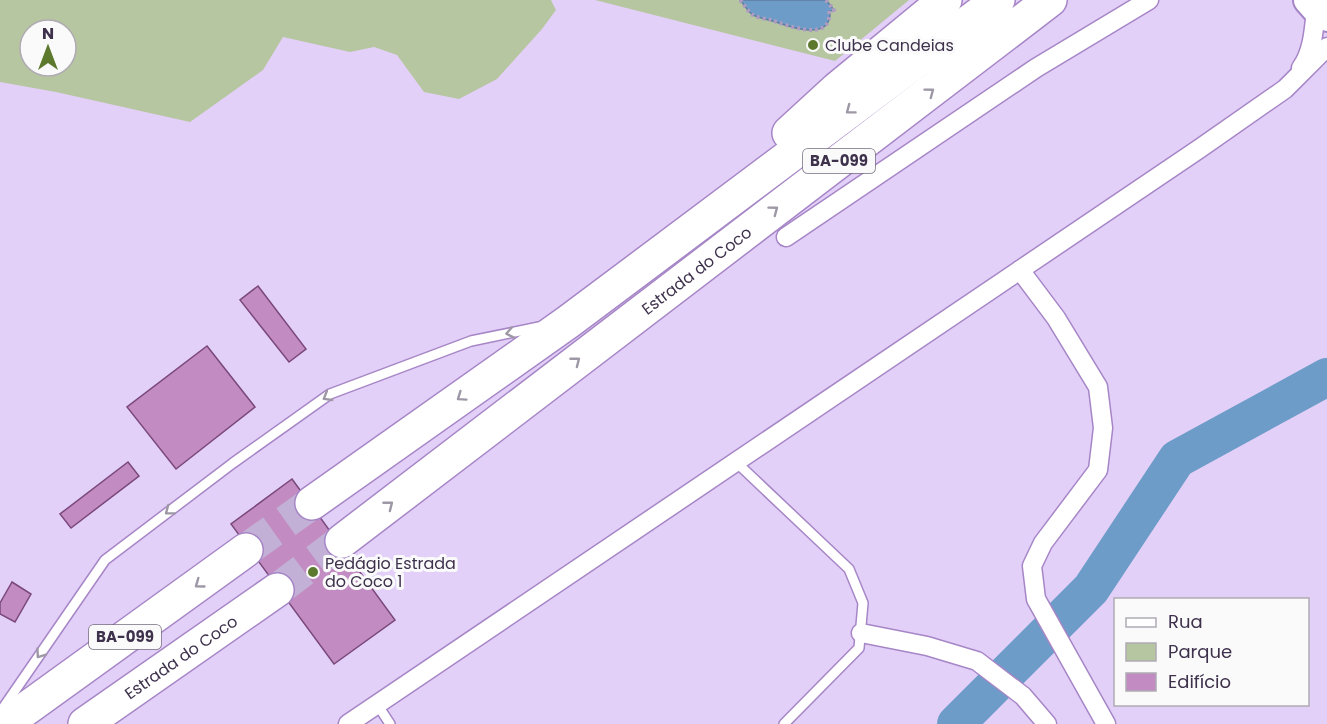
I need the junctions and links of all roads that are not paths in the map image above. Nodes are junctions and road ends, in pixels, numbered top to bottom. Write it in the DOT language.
graph roads {
  1 [pos="945,0"];
  2 [pos="998,0"];
  3 [pos="1050,0"];
  4 [pos="1149,0"];
  5 [pos="1317,9"];
  6 [pos="1327,47"];
  7 [pos="1285,88"];
  8 [pos="786,237"];
  9 [pos="651,259"];
  10 [pos="1020,270"];
  11 [pos="568,322"];
  12 [pos="736,462"];
  13 [pos="312,502"];
  14 [pos="342,541"];
  15 [pos="246,550"];
  16 [pos="277,590"];
  17 [pos="861,633"];
  18 [pos="377,704"];
  19 [pos="0,712"];
  20 [pos="5,724"];
  21 [pos="85,724"];
  22 [pos="348,724"];
  23 [pos="390,724"];
  24 [pos="784,724"];
  25 [pos="1047,724"];
  26 [pos="1106,724"];
  1 -- 9 [label="highway"];
  2 -- 9 [label="highway, BA-099, one-way"];
  14 -- 3 [label="highway, Estrada do Coco / BA-099, one-way"];
  4 -- 8 [label="street"];
  5 -- 7 [label="street"];
  6 -- 7 [label="street"];
  7 -- 10 [label="street"];
  9 -- 11 [label="highway, BA-099"];
  10 -- 12 [label="street"];
  10 -- 26 [label="street"];
  11 -- 13 [label="highway, BA-099, one-way"];
  11 -- 19 [label="lane, one-way"];
  12 -- 17 [label="lane"];
  12 -- 18 [label="street"];
  15 -- 20 [label="highway, BA-099, one-way"];
  16 -- 21 [label="highway, Estrada do Coco / BA-099"];
  17 -- 24 [label="lane"];
  17 -- 25 [label="street"];
  18 -- 22 [label="street"];
  18 -- 23 [label="lane"];
}
